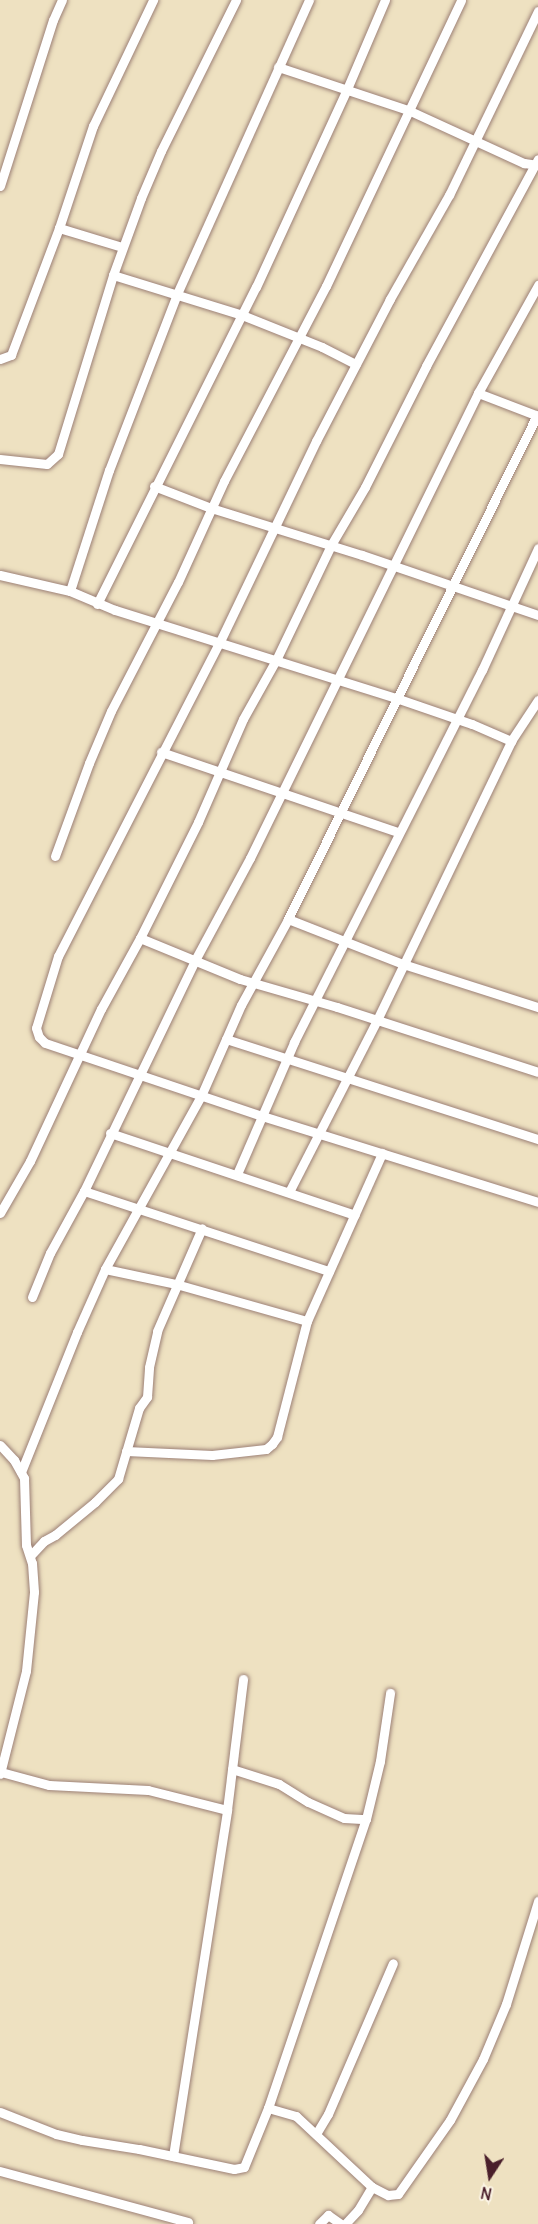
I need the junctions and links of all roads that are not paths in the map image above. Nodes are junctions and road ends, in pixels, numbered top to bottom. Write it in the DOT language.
graph roads {
  1 [pos="62,0"];
  2 [pos="153,0"];
  3 [pos="237,0"];
  4 [pos="309,0"];
  5 [pos="385,0"];
  6 [pos="461,0"];
  7 [pos="538,11"];
  8 [pos="278,67"];
  9 [pos="347,89"];
  10 [pos="408,110"];
  11 [pos="477,141"];
  12 [pos="537,163"];
  13 [pos="0,186"];
  14 [pos="58,228"];
  15 [pos="122,247"];
  16 [pos="113,275"];
  17 [pos="538,285"];
  18 [pos="177,294"];
  19 [pos="242,315"];
  20 [pos="299,339"];
  21 [pos="0,358"];
  22 [pos="356,364"];
  23 [pos="478,393"];
  24 [pos="538,416"];
  25 [pos="0,459"];
  26 [pos="154,486"];
  27 [pos="211,508"];
  28 [pos="274,528"];
  29 [pos="331,545"];
  30 [pos="538,548"];
  31 [pos="392,565"];
  32 [pos="0,575"];
  33 [pos="454,585"];
  34 [pos="70,591"];
  35 [pos="97,604"];
  36 [pos="512,605"];
  37 [pos="538,615"];
  38 [pos="156,623"];
  39 [pos="220,641"];
  40 [pos="276,660"];
  41 [pos="337,679"];
  42 [pos="396,698"];
  43 [pos="538,700"];
  44 [pos="455,719"];
  45 [pos="511,741"];
  46 [pos="161,752"];
  47 [pos="219,772"];
  48 [pos="282,792"];
  49 [pos="341,811"];
  50 [pos="398,832"];
  51 [pos="55,856"];
  52 [pos="288,919"];
  53 [pos="141,938"];
  54 [pos="345,942"];
  55 [pos="194,962"];
  56 [pos="403,964"];
  57 [pos="253,983"];
  58 [pos="316,1001"];
  59 [pos="538,1007"];
  60 [pos="377,1020"];
  61 [pos="226,1039"];
  62 [pos="81,1054"];
  63 [pos="286,1059"];
  64 [pos="538,1072"];
  65 [pos="140,1073"];
  66 [pos="346,1078"];
  67 [pos="201,1096"];
  68 [pos="262,1116"];
  69 [pos="110,1133"];
  70 [pos="320,1133"];
  71 [pos="538,1139"];
  72 [pos="169,1154"];
  73 [pos="382,1154"];
  74 [pos="237,1173"];
  75 [pos="84,1191"];
  76 [pos="289,1192"];
  77 [pos="538,1202"];
  78 [pos="138,1211"];
  79 [pos="0,1213"];
  80 [pos="355,1215"];
  81 [pos="202,1228"];
  82 [pos="105,1269"];
  83 [pos="329,1271"];
  84 [pos="176,1284"];
  85 [pos="32,1297"];
  86 [pos="307,1321"];
  87 [pos="0,1446"];
  88 [pos="126,1451"];
  89 [pos="21,1472"];
  90 [pos="30,1556"];
  91 [pos="243,1679"];
  92 [pos="390,1693"];
  93 [pos="232,1769"];
  94 [pos="0,1773"];
  95 [pos="227,1810"];
  96 [pos="366,1819"];
  97 [pos="538,1901"];
  98 [pos="393,1963"];
  99 [pos="268,2108"];
  100 [pos="0,2112"];
  101 [pos="316,2134"];
  102 [pos="172,2156"];
  103 [pos="0,2171"];
  104 [pos="372,2187"];
  105 [pos="188,2222"];
  106 [pos="319,2224"];
  107 [pos="343,2224"];
  1 -- 13 [label="street"];
  2 -- 14 [label="street"];
  3 -- 15 [label="street"];
  4 -- 8 [label="street"];
  5 -- 9 [label="street"];
  6 -- 10 [label="street"];
  7 -- 11 [label="street"];
  8 -- 9 [label="street"];
  8 -- 18 [label="street"];
  9 -- 10 [label="street"];
  9 -- 19 [label="street"];
  10 -- 11 [label="street"];
  10 -- 20 [label="street"];
  11 -- 12 [label="street"];
  11 -- 22 [label="street"];
  12 -- 29 [label="street"];
  14 -- 15 [label="street"];
  14 -- 21 [label="street"];
  15 -- 16 [label="street"];
  16 -- 18 [label="street"];
  16 -- 25 [label="street"];
  17 -- 23 [label="street"];
  18 -- 19 [label="street"];
  18 -- 34 [label="street"];
  19 -- 20 [label="street"];
  19 -- 26 [label="street"];
  20 -- 22 [label="street"];
  20 -- 27 [label="street"];
  22 -- 28 [label="street"];
  23 -- 24 [label="street"];
  23 -- 31 [label="street"];
  24 -- 33 [label="street"];
  26 -- 27 [label="street"];
  26 -- 35 [label="street"];
  27 -- 28 [label="street"];
  27 -- 38 [label="street"];
  28 -- 29 [label="street"];
  28 -- 39 [label="street"];
  29 -- 31 [label="street"];
  29 -- 40 [label="street"];
  30 -- 36 [label="street"];
  31 -- 33 [label="street"];
  31 -- 41 [label="street"];
  32 -- 34 [label="street"];
  33 -- 36 [label="street"];
  33 -- 42 [label="street"];
  34 -- 35 [label="street"];
  35 -- 38 [label="street"];
  36 -- 37 [label="street"];
  36 -- 44 [label="street"];
  38 -- 39 [label="street"];
  38 -- 51 [label="street"];
  39 -- 40 [label="street"];
  39 -- 46 [label="street"];
  40 -- 41 [label="street"];
  40 -- 47 [label="street"];
  41 -- 42 [label="street"];
  41 -- 48 [label="street"];
  42 -- 44 [label="street"];
  42 -- 49 [label="street"];
  43 -- 45 [label="street"];
  44 -- 45 [label="street"];
  44 -- 50 [label="street"];
  45 -- 56 [label="street"];
  46 -- 47 [label="street"];
  46 -- 62 [label="street"];
  47 -- 48 [label="street"];
  47 -- 53 [label="street"];
  48 -- 49 [label="street"];
  48 -- 55 [label="street"];
  49 -- 50 [label="street"];
  49 -- 52 [label="street"];
  50 -- 54 [label="street"];
  52 -- 54 [label="street"];
  52 -- 57 [label="street"];
  53 -- 55 [label="street"];
  53 -- 62 [label="street"];
  54 -- 56 [label="street"];
  54 -- 58 [label="street"];
  55 -- 57 [label="street"];
  55 -- 65 [label="street"];
  56 -- 59 [label="street"];
  56 -- 60 [label="street"];
  57 -- 58 [label="street"];
  57 -- 61 [label="street"];
  58 -- 60 [label="street"];
  58 -- 63 [label="street"];
  60 -- 64 [label="street"];
  60 -- 66 [label="street"];
  61 -- 63 [label="street"];
  61 -- 67 [label="street"];
  62 -- 65 [label="street"];
  62 -- 79 [label="street"];
  63 -- 66 [label="street"];
  63 -- 68 [label="street"];
  65 -- 67 [label="street"];
  65 -- 69 [label="street"];
  66 -- 70 [label="street"];
  66 -- 71 [label="street"];
  67 -- 68 [label="street"];
  67 -- 72 [label="street"];
  68 -- 70 [label="street"];
  68 -- 74 [label="street"];
  69 -- 72 [label="street"];
  69 -- 75 [label="street"];
  70 -- 73 [label="street"];
  70 -- 76 [label="street"];
  72 -- 74 [label="street"];
  72 -- 78 [label="street"];
  73 -- 77 [label="street"];
  73 -- 80 [label="street"];
  74 -- 76 [label="street"];
  75 -- 78 [label="street"];
  75 -- 85 [label="street"];
  76 -- 80 [label="street"];
  78 -- 81 [label="street"];
  78 -- 82 [label="street"];
  80 -- 83 [label="street"];
  81 -- 83 [label="street"];
  81 -- 84 [label="street"];
  82 -- 84 [label="street"];
  82 -- 89 [label="street"];
  83 -- 86 [label="street"];
  84 -- 86 [label="street"];
  84 -- 88 [label="street"];
  86 -- 88 [label="street"];
  87 -- 89 [label="street"];
  88 -- 90 [label="street"];
  89 -- 90 [label="street"];
  90 -- 94 [label="street"];
  91 -- 93 [label="street"];
  92 -- 96 [label="street"];
  93 -- 95 [label="street"];
  93 -- 96 [label="street"];
  94 -- 95 [label="street"];
  95 -- 102 [label="street"];
  96 -- 99 [label="street"];
  97 -- 104 [label="street"];
  98 -- 101 [label="street"];
  99 -- 101 [label="street"];
  99 -- 102 [label="street"];
  100 -- 102 [label="street"];
  101 -- 104 [label="street"];
  103 -- 105 [label="street"];
  104 -- 107 [label="street"];
  106 -- 107 [label="street"];
}
